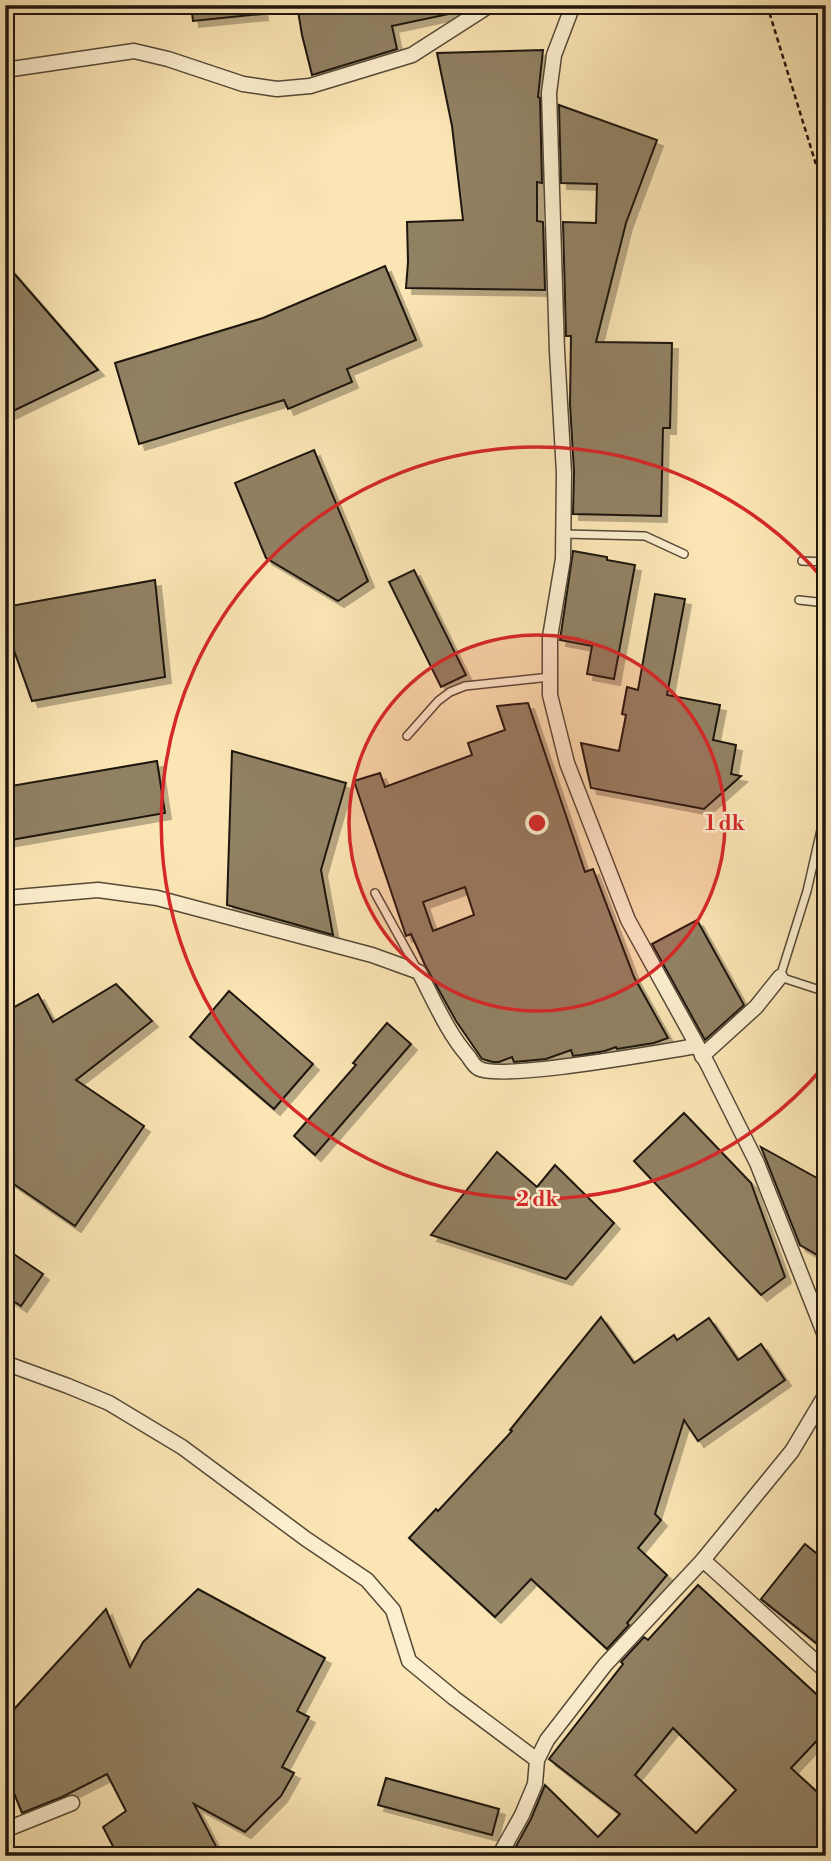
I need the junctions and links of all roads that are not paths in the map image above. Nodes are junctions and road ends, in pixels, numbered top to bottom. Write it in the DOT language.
graph roads {
  1 [pos="490,5"];
  2 [pos="573,5"];
  3 [pos="5,70"];
  4 [pos="563,534"];
  5 [pos="684,554"];
  6 [pos="802,561"];
  7 [pos="826,562"];
  8 [pos="799,600"];
  9 [pos="826,603"];
  10 [pos="550,677"];
  11 [pos="407,736"];
  12 [pos="826,808"];
  13 [pos="375,893"];
  14 [pos="5,898"];
  15 [pos="419,972"];
  16 [pos="780,977"];
  17 [pos="826,992"];
  18 [pos="699,1051"];
  19 [pos="826,1338"];
  20 [pos="5,1363"];
  21 [pos="826,1394"];
  22 [pos="704,1560"];
  23 [pos="826,1671"];
  24 [pos="537,1760"];
  25 [pos="72,1803"];
  26 [pos="5,1830"];
  27 [pos="499,1856"];
  1 -- 3 [label="street"];
  2 -- 4 [label="street"];
  4 -- 5 [label="lane"];
  4 -- 10 [label="street"];
  6 -- 7 [label="lane"];
  8 -- 9 [label="lane"];
  10 -- 11 [label="lane"];
  10 -- 18 [label="street"];
  12 -- 16 [label="lane"];
  13 -- 15 [label="lane"];
  14 -- 15 [label="street"];
  15 -- 18 [label="street"];
  16 -- 17 [label="lane"];
  16 -- 18 [label="street"];
  18 -- 19 [label="street"];
  20 -- 24 [label="street"];
  21 -- 22 [label="street"];
  22 -- 23 [label="street"];
  22 -- 24 [label="street"];
  24 -- 27 [label="street"];
  25 -- 26 [label="street"];
}
